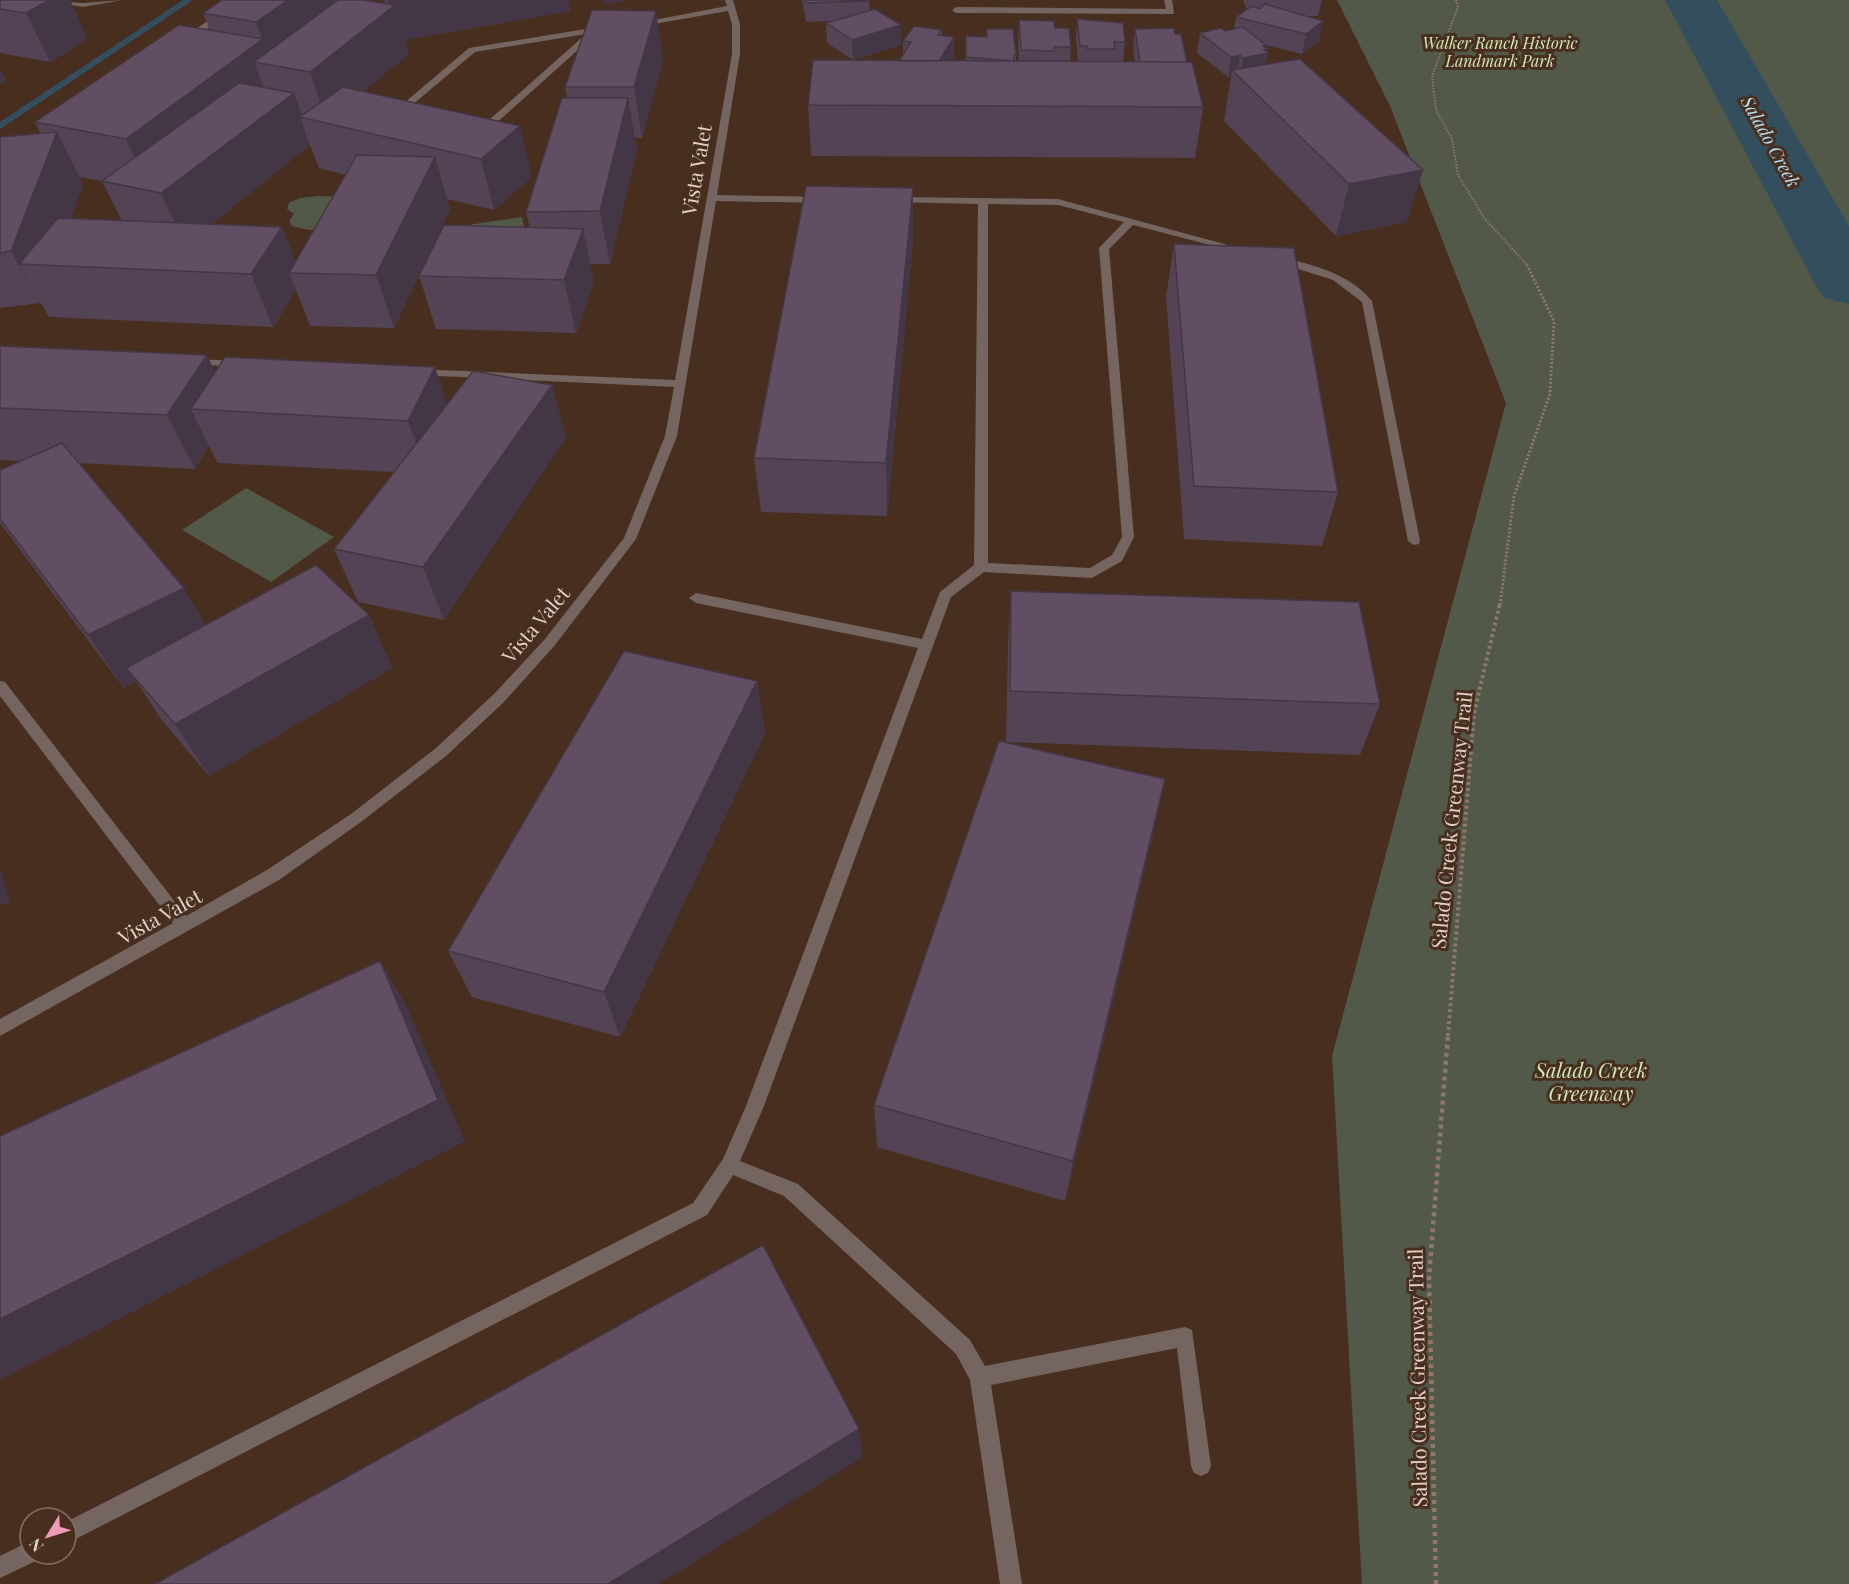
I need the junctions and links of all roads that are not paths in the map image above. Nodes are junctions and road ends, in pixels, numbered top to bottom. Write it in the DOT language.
graph roads {
  1 [pos="43,0"];
  2 [pos="119,0"];
  3 [pos="245,0"];
  4 [pos="1168,0"];
  5 [pos="731,4"];
  6 [pos="956,10"];
  7 [pos="629,25"];
  8 [pos="618,27"];
  9 [pos="595,30"];
  10 [pos="176,46"];
  11 [pos="406,117"];
  12 [pos="471,129"];
  13 [pos="712,198"];
  14 [pos="830,200"];
  15 [pos="877,200"];
  16 [pos="982,201"];
  17 [pos="1131,221"];
  18 [pos="1258,254"];
  19 [pos="1269,257"];
  20 [pos="179,362"];
  21 [pos="251,365"];
  22 [pos="406,372"];
  23 [pos="680,384"];
  24 [pos="1414,540"];
  25 [pos="981,567"];
  26 [pos="696,598"];
  27 [pos="927,645"];
  28 [pos="0,686"];
  29 [pos="184,926"];
  30 [pos="0,1028"];
  31 [pos="729,1165"];
  32 [pos="980,1377"];
  33 [pos="1201,1466"];
  34 [pos="78,1527"];
  35 [pos="18,1558"];
  36 [pos="0,1567"];
  37 [pos="1011,1584"];
  1 -- 2 [label="street"];
  3 -- 10 [label="street"];
  4 -- 6 [label="street"];
  5 -- 7 [label="street"];
  5 -- 13 [label="street, Vista Valet"];
  8 -- 9 [label="street"];
  9 -- 11 [label="street"];
  9 -- 12 [label="street"];
  13 -- 14 [label="street"];
  13 -- 23 [label="street, Vista Valet"];
  15 -- 16 [label="street"];
  16 -- 17 [label="street"];
  16 -- 25 [label="street"];
  17 -- 18 [label="street"];
  17 -- 25 [label="street"];
  19 -- 24 [label="street"];
  20 -- 21 [label="street"];
  22 -- 23 [label="street"];
  23 -- 29 [label="street, Vista Valet"];
  25 -- 27 [label="street"];
  26 -- 27 [label="street"];
  27 -- 31 [label="street"];
  28 -- 29 [label="street"];
  29 -- 30 [label="street, Vista Valet"];
  31 -- 32 [label="street"];
  31 -- 34 [label="street"];
  32 -- 33 [label="street"];
  32 -- 37 [label="street"];
  35 -- 36 [label="street"];
}
